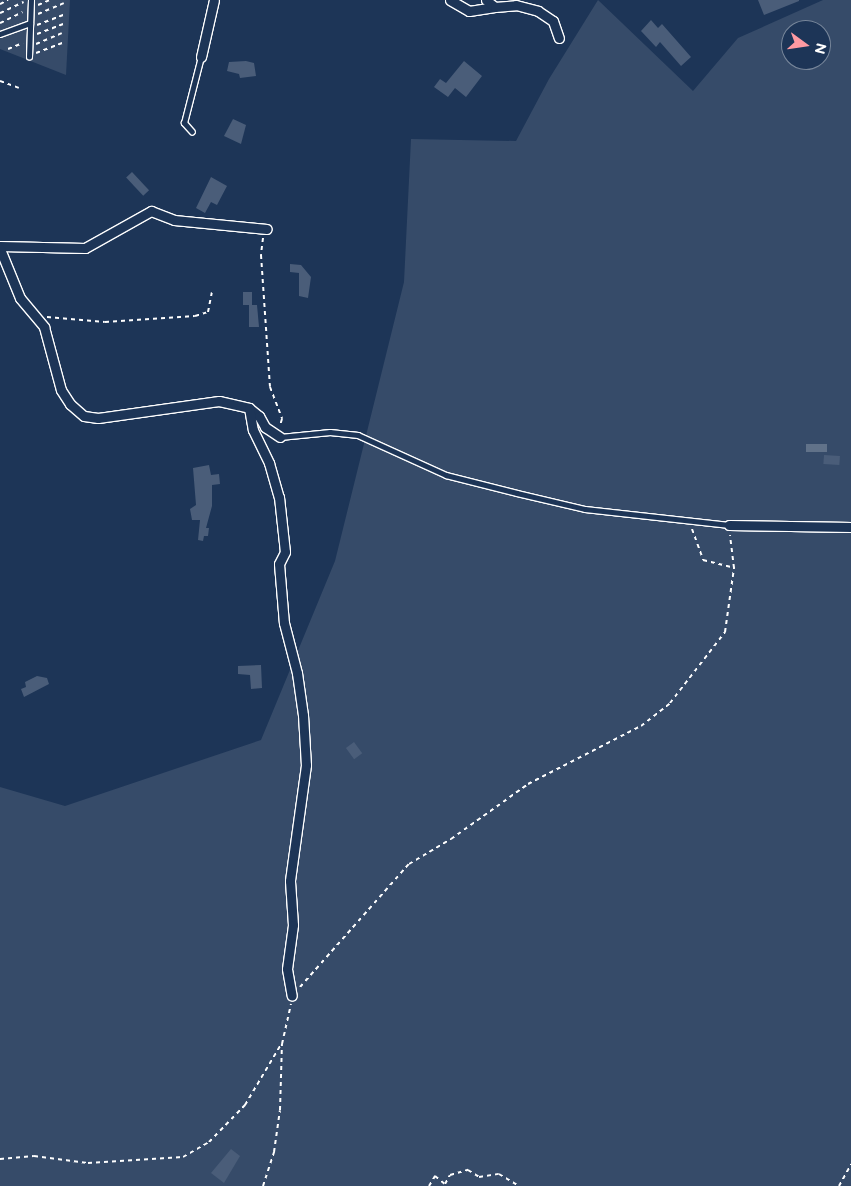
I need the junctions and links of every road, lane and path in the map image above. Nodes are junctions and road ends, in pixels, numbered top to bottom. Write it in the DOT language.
graph roads {
  1 [pos="8,0"];
  2 [pos="30,0"];
  3 [pos="214,0"];
  4 [pos="450,0"];
  5 [pos="486,0"];
  6 [pos="64,3"];
  7 [pos="0,4"];
  8 [pos="495,7"];
  9 [pos="0,14"];
  10 [pos="65,14"];
  11 [pos="30,23"];
  12 [pos="63,24"];
  13 [pos="62,33"];
  14 [pos="0,34"];
  15 [pos="559,38"];
  16 [pos="30,39"];
  17 [pos="62,43"];
  18 [pos="30,46"];
  19 [pos="8,49"];
  20 [pos="29,56"];
  21 [pos="201,57"];
  22 [pos="0,81"];
  23 [pos="19,88"];
  24 [pos="192,132"];
  25 [pos="266,228"];
  26 [pos="0,247"];
  27 [pos="212,292"];
  28 [pos="34,317"];
  29 [pos="249,408"];
  30 [pos="279,437"];
  31 [pos="689,520"];
  32 [pos="729,524"];
  33 [pos="851,527"];
  34 [pos="734,568"];
  35 [pos="292,996"];
  36 [pos="282,1044"];
  37 [pos="0,1159"];
  38 [pos="851,1164"];
  39 [pos="263,1186"];
  40 [pos="429,1186"];
  41 [pos="519,1186"];
  42 [pos="839,1186"];
  1 -- 7 [label="path"];
  2 -- 9 [label="path"];
  2 -- 11 [label="lane"];
  3 -- 21 [label="street"];
  4 -- 8 [label="street"];
  5 -- 8 [label="street"];
  6 -- 11 [label="path"];
  8 -- 15 [label="street"];
  10 -- 11 [label="path"];
  11 -- 14 [label="lane"];
  11 -- 16 [label="lane"];
  12 -- 16 [label="path"];
  13 -- 18 [label="path"];
  16 -- 18 [label="lane"];
  16 -- 19 [label="path"];
  17 -- 20 [label="path"];
  18 -- 20 [label="lane"];
  21 -- 24 [label="lane"];
  22 -- 23 [label="path"];
  25 -- 26 [label="street"];
  25 -- 30 [label="path"];
  26 -- 28 [label="street"];
  27 -- 28 [label="path"];
  28 -- 29 [label="street"];
  29 -- 30 [label="street"];
  29 -- 35 [label="street"];
  30 -- 31 [label="lane"];
  31 -- 32 [label="lane"];
  31 -- 34 [label="path"];
  32 -- 33 [label="street"];
  32 -- 34 [label="path"];
  34 -- 35 [label="path"];
  35 -- 36 [label="path"];
  36 -- 37 [label="path"];
  36 -- 39 [label="path"];
  38 -- 42 [label="path"];
  40 -- 41 [label="path"];
}
